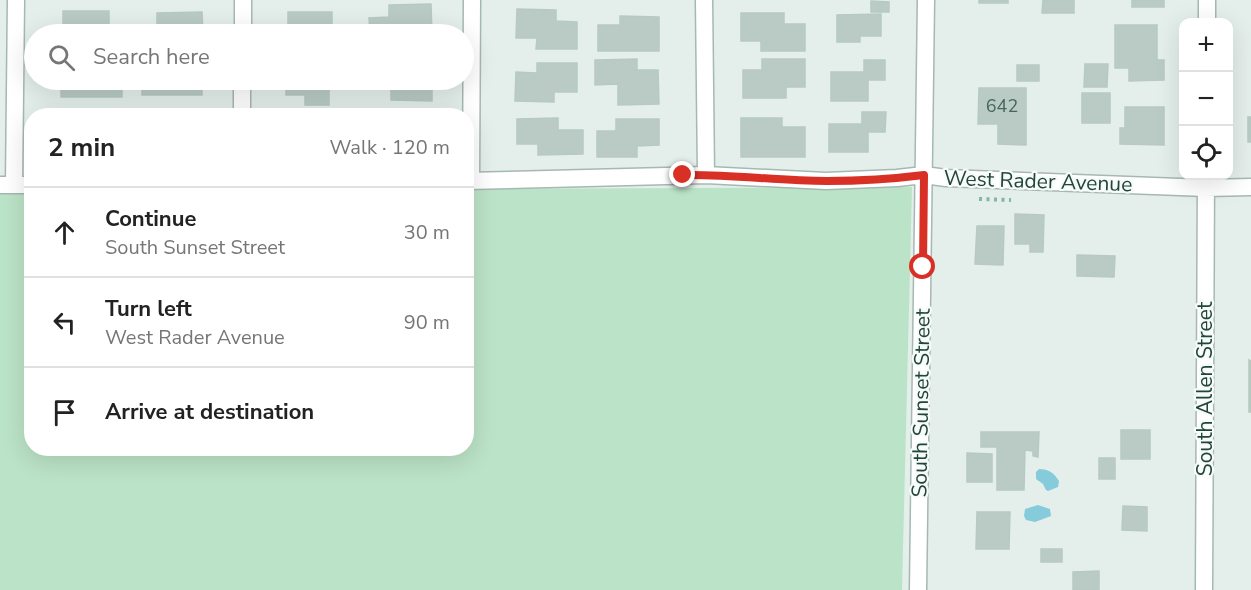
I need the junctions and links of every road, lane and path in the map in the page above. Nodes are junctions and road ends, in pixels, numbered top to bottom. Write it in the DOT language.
graph roads {
  1 [pos="16,0"];
  2 [pos="243,0"];
  3 [pos="472,0"];
  4 [pos="704,0"];
  5 [pos="926,0"];
  6 [pos="1208,0"];
  7 [pos="1207,18"];
  8 [pos="243,24"];
  9 [pos="472,24"];
  10 [pos="243,90"];
  11 [pos="471,90"];
  12 [pos="242,108"];
  13 [pos="470,108"];
  14 [pos="706,175"];
  15 [pos="924,175"];
  16 [pos="474,181"];
  17 [pos="1206,182"];
  18 [pos="15,185"];
  19 [pos="1251,187"];
  20 [pos="918,590"];
  21 [pos="1204,590"];
  1 -- 18 [label="street"];
  2 -- 8 [label="street"];
  3 -- 9 [label="street"];
  4 -- 14 [label="street"];
  5 -- 15 [label="street, South Sunset Street"];
  6 -- 7 [label="street"];
  10 -- 12 [label="street"];
  11 -- 13 [label="street"];
  14 -- 15 [label="street, West Rader Avenue"];
  14 -- 16 [label="street, West Rader Avenue"];
  15 -- 17 [label="street, West Rader Avenue"];
  15 -- 20 [label="street, South Sunset Street"];
  17 -- 19 [label="street, West Rader Avenue"];
  17 -- 21 [label="street, South Allen Street"];
}
